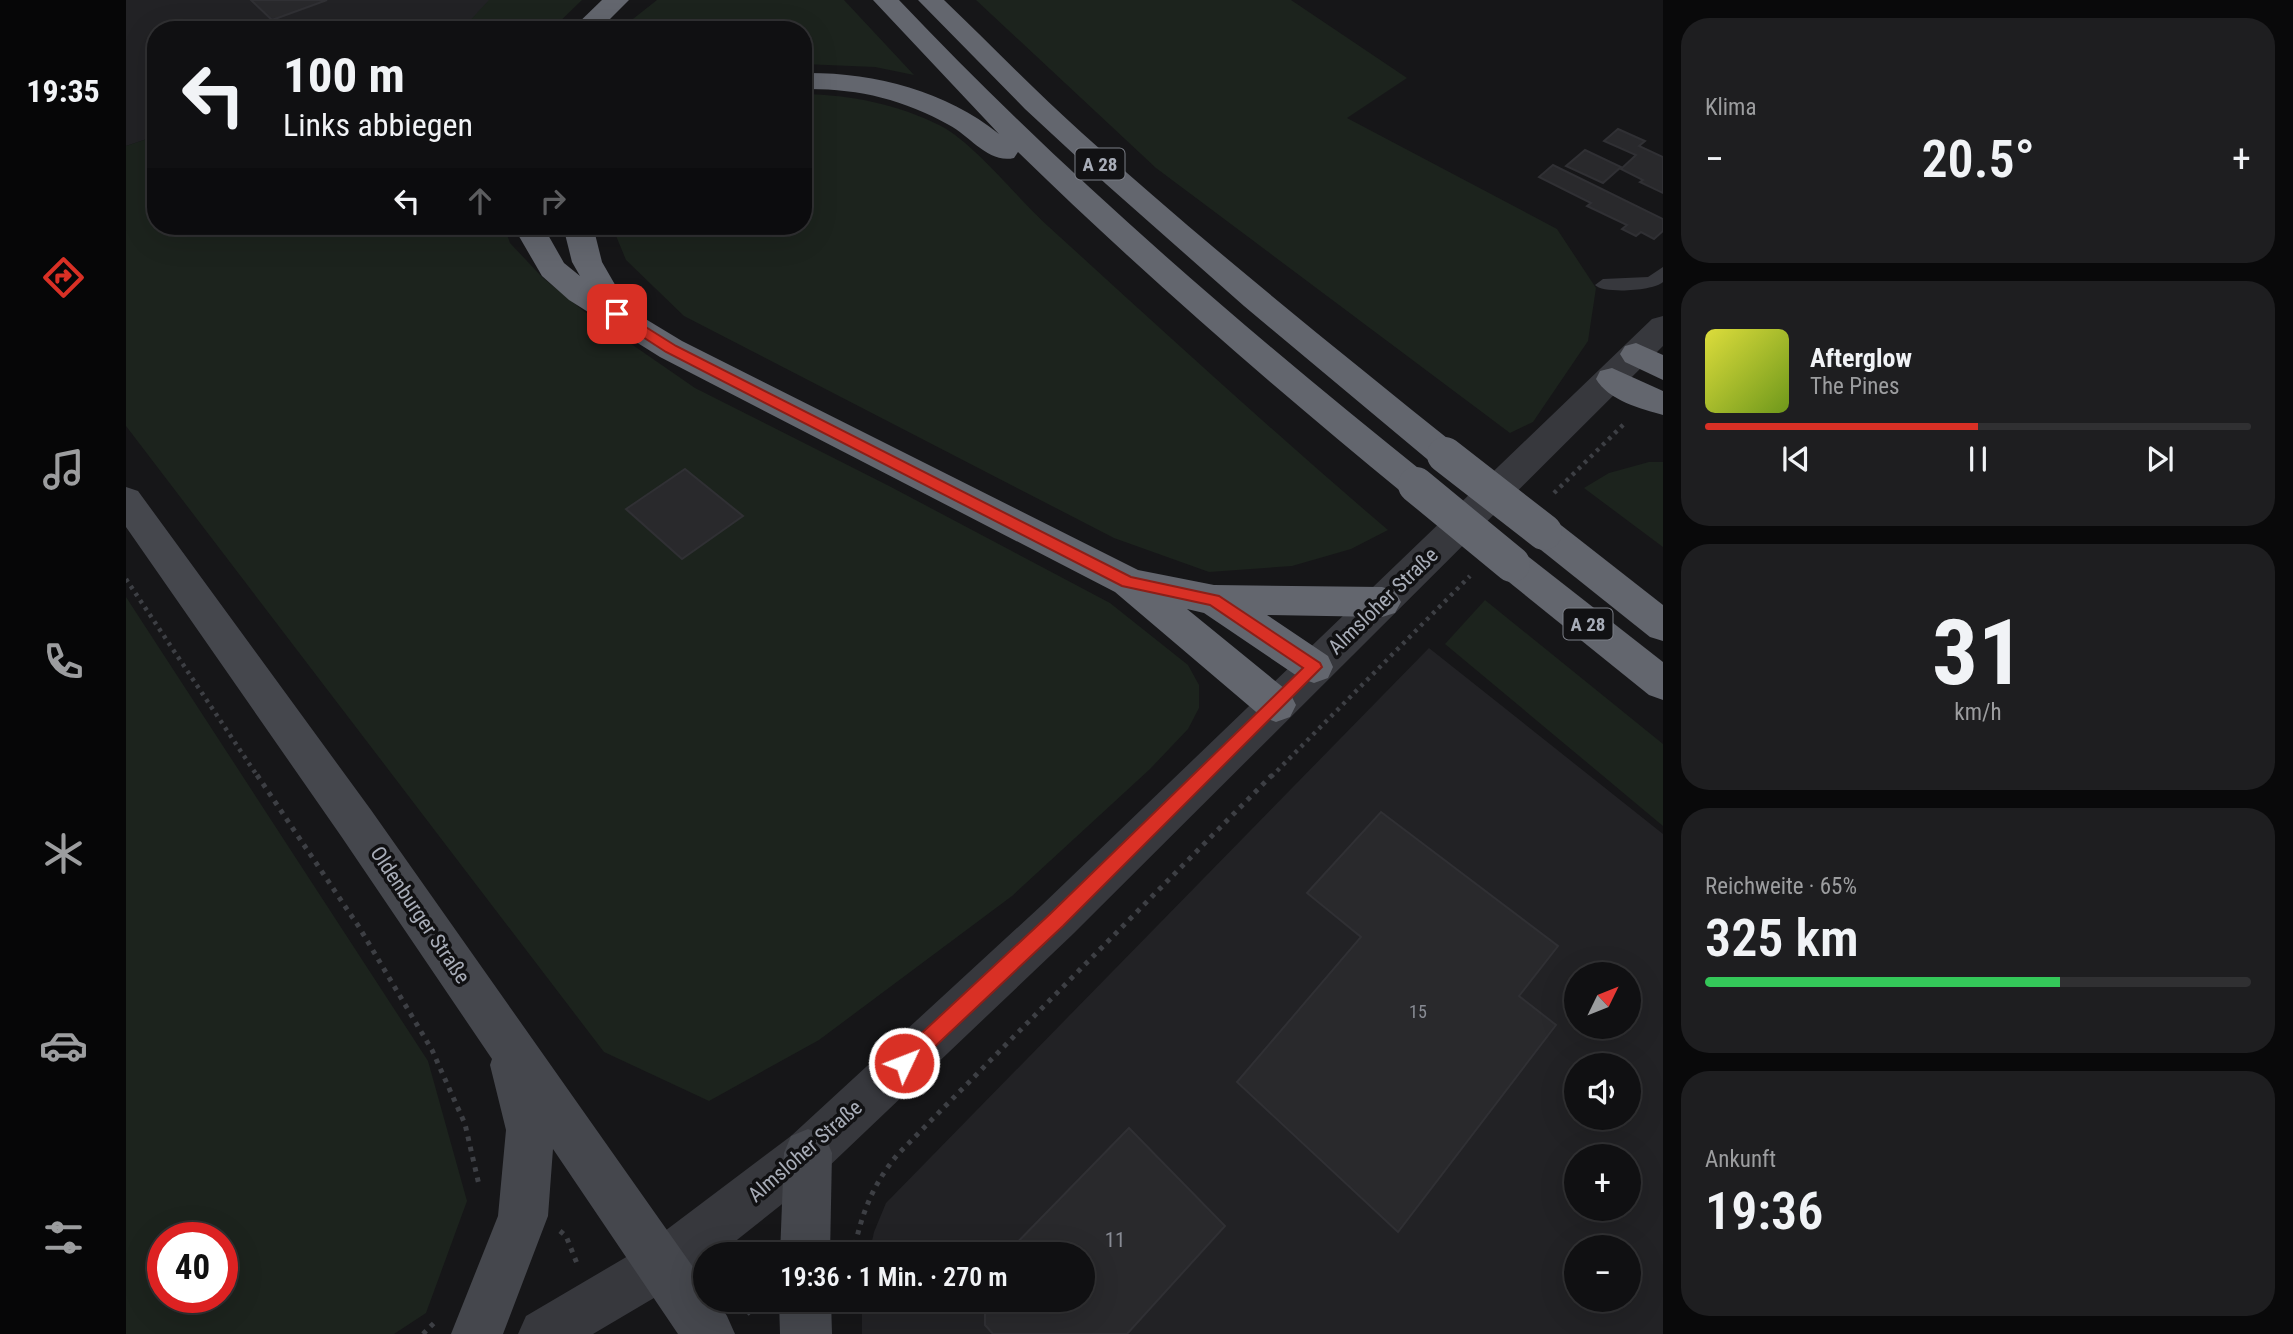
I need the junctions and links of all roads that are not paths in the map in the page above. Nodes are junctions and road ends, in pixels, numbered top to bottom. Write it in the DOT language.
graph roads {
  1 [pos="617,0"];
  2 [pos="885,0"];
  3 [pos="930,0"];
  4 [pos="594,21"];
  5 [pos="812,82"];
  6 [pos="533,235"];
  7 [pos="580,235"];
  8 [pos="1125,237"];
  9 [pos="1663,272"];
  10 [pos="1603,285"];
  11 [pos="617,314"];
  12 [pos="1663,327"];
  13 [pos="1637,367"];
  14 [pos="1656,401"];
  15 [pos="126,500"];
  16 [pos="1128,582"];
  17 [pos="1214,600"];
  18 [pos="1382,602"];
  19 [pos="1663,626"];
  20 [pos="1314,667"];
  21 [pos="1663,684"];
  22 [pos="1276,705"];
  23 [pos="506,1040"];
  24 [pos="808,1153"];
  25 [pos="805,1242"];
  26 [pos="663,1264"];
  27 [pos="805,1312"];
  28 [pos="477,1334"];
  29 [pos="544,1334"];
  30 [pos="709,1334"];
  31 [pos="806,1334"];
  1 -- 4 [label="highway"];
  2 -- 8 [label="highway, A 28"];
  3 -- 19 [label="highway, A 28, bridge"];
  5 -- 8 [label="highway"];
  6 -- 11 [label="highway"];
  7 -- 11 [label="highway"];
  8 -- 21 [label="highway, A 28, bridge"];
  9 -- 10 [label="lane"];
  11 -- 16 [label="highway"];
  12 -- 13 [label="street, Almsloher Straße"];
  13 -- 14 [label="highway"];
  13 -- 18 [label="street, Almsloher Straße"];
  15 -- 23 [label="main road, Oldenburger Straße"];
  16 -- 17 [label="highway"];
  16 -- 22 [label="highway"];
  17 -- 18 [label="highway"];
  17 -- 20 [label="highway"];
  18 -- 20 [label="street, Almsloher Straße"];
  20 -- 22 [label="street, Almsloher Straße"];
  22 -- 24 [label="street, Almsloher Straße"];
  23 -- 26 [label="main road, Oldenburger Straße"];
  23 -- 28 [label="main road"];
  24 -- 25 [label="main road"];
  24 -- 26 [label="street, Almsloher Straße"];
  26 -- 29 [label="street, Almsloher Straße"];
  26 -- 30 [label="main road, Oldenburger Straße"];
  27 -- 31 [label="main road"];
}
